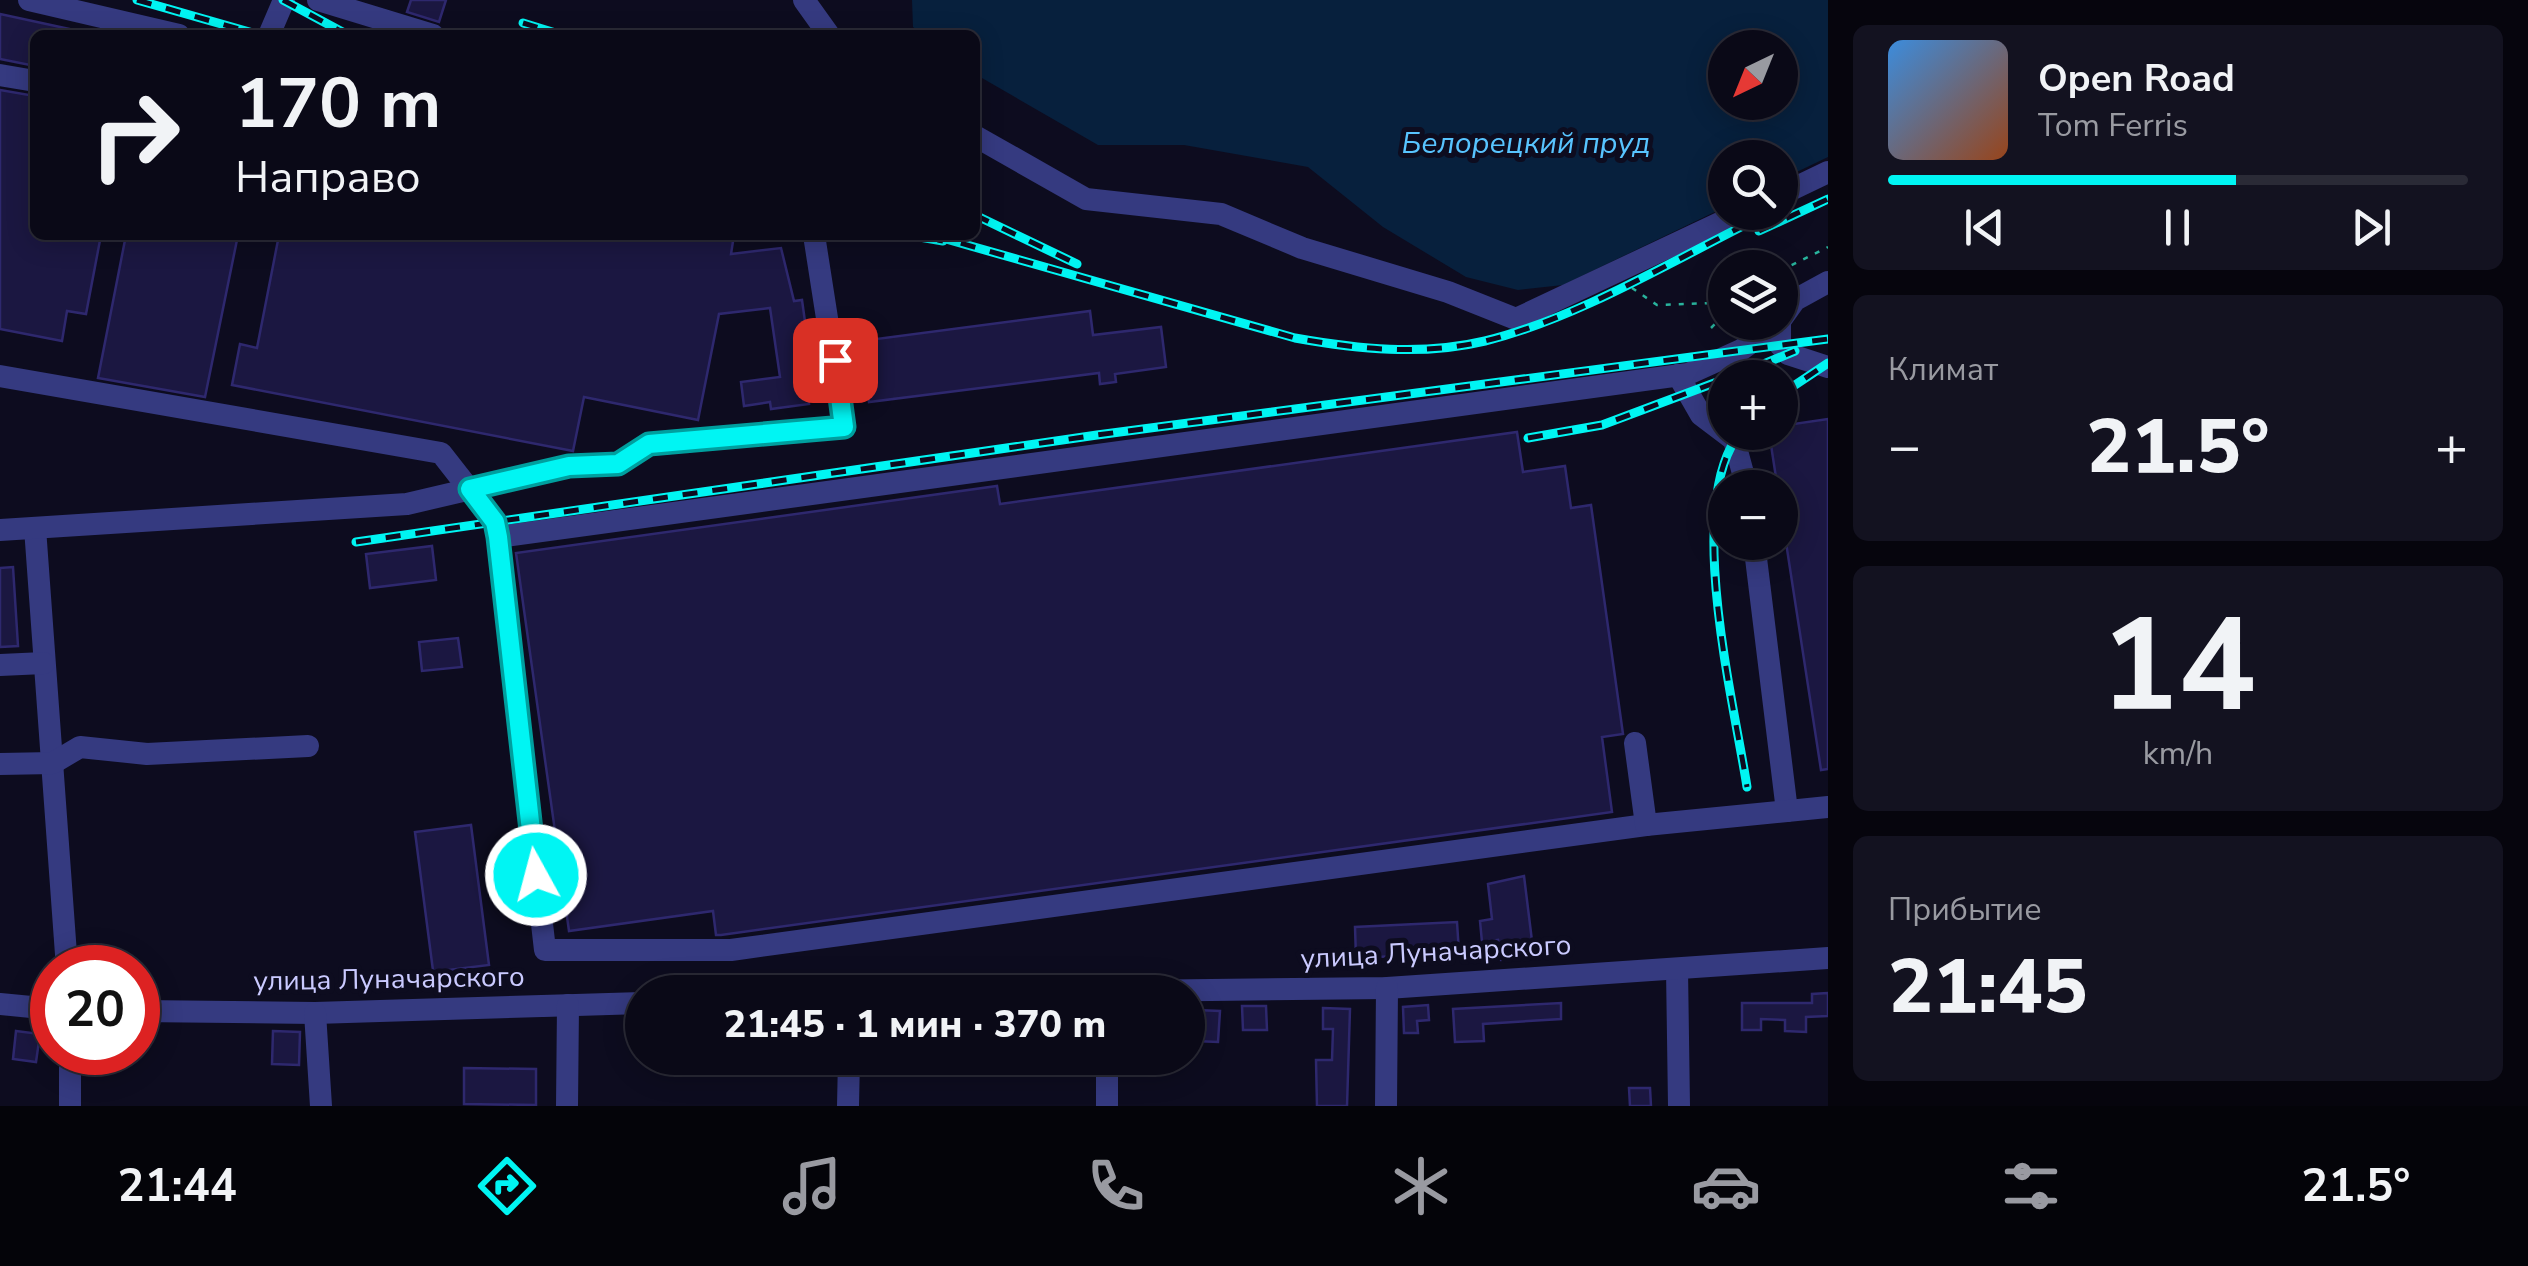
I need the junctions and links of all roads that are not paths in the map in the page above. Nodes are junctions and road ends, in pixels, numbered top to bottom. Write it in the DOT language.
graph roads {
  1 [pos="29,0"];
  2 [pos="284,0"];
  3 [pos="318,0"];
  4 [pos="804,0"];
  5 [pos="158,30"];
  6 [pos="270,30"];
  7 [pos="417,30"];
  8 [pos="825,30"];
  9 [pos="0,74"];
  10 [pos="30,81"];
  11 [pos="980,139"];
  12 [pos="1828,172"];
  13 [pos="1798,186"];
  14 [pos="1708,229"];
  15 [pos="815,240"];
  16 [pos="1828,282"];
  17 [pos="1798,298"];
  18 [pos="1755,340"];
  19 [pos="1780,340"];
  20 [pos="1828,366"];
  21 [pos="0,376"];
  22 [pos="1678,376"];
  23 [pos="1742,470"];
  24 [pos="470,489"];
  25 [pos="35,528"];
  26 [pos="0,530"];
  27 [pos="498,537"];
  28 [pos="1756,560"];
  29 [pos="44,663"];
  30 [pos="0,665"];
  31 [pos="1635,743"];
  32 [pos="308,746"];
  33 [pos="53,763"];
  34 [pos="0,764"];
  35 [pos="1828,807"];
  36 [pos="1787,812"];
  37 [pos="1646,825"];
  38 [pos="65,945"];
  39 [pos="1828,958"];
  40 [pos="1677,969"];
  41 [pos="1388,988"];
  42 [pos="1205,991"];
  43 [pos="625,1003"];
  44 [pos="0,1004"];
  45 [pos="568,1005"];
  46 [pos="30,1007"];
  47 [pos="160,1011"];
  48 [pos="315,1013"];
  49 [pos="70,1075"];
  50 [pos="849,1075"];
  51 [pos="1107,1075"];
  52 [pos="70,1106"];
  53 [pos="321,1106"];
  54 [pos="567,1106"];
  55 [pos="848,1106"];
  56 [pos="1107,1106"];
  57 [pos="1386,1106"];
  58 [pos="1679,1106"];
  1 -- 5 [label="street"];
  2 -- 6 [label="street"];
  3 -- 7 [label="street"];
  4 -- 8 [label="street"];
  9 -- 10 [label="street"];
  11 -- 14 [label="street"];
  12 -- 13 [label="street"];
  15 -- 24 [label="street"];
  16 -- 17 [label="street"];
  18 -- 22 [label="street"];
  19 -- 20 [label="street"];
  21 -- 24 [label="street"];
  22 -- 23 [label="street"];
  22 -- 27 [label="street"];
  24 -- 25 [label="street"];
  24 -- 27 [label="street"];
  25 -- 26 [label="street"];
  25 -- 29 [label="street"];
  27 -- 37 [label="street"];
  28 -- 36 [label="street"];
  29 -- 30 [label="street"];
  29 -- 33 [label="street"];
  31 -- 37 [label="street"];
  32 -- 33 [label="street"];
  33 -- 34 [label="street"];
  33 -- 38 [label="street"];
  35 -- 36 [label="street"];
  36 -- 37 [label="street"];
  39 -- 40 [label="street, улица Луначарского"];
  40 -- 41 [label="street, улица Луначарского"];
  40 -- 58 [label="street"];
  41 -- 42 [label="street, улица Луначарского"];
  41 -- 57 [label="street"];
  43 -- 45 [label="street, улица Луначарского"];
  44 -- 46 [label="street"];
  45 -- 48 [label="street, улица Луначарского"];
  45 -- 54 [label="street"];
  47 -- 48 [label="street, улица Луначарского"];
  48 -- 53 [label="street"];
  49 -- 52 [label="street"];
  50 -- 55 [label="street"];
  51 -- 56 [label="street"];
}
